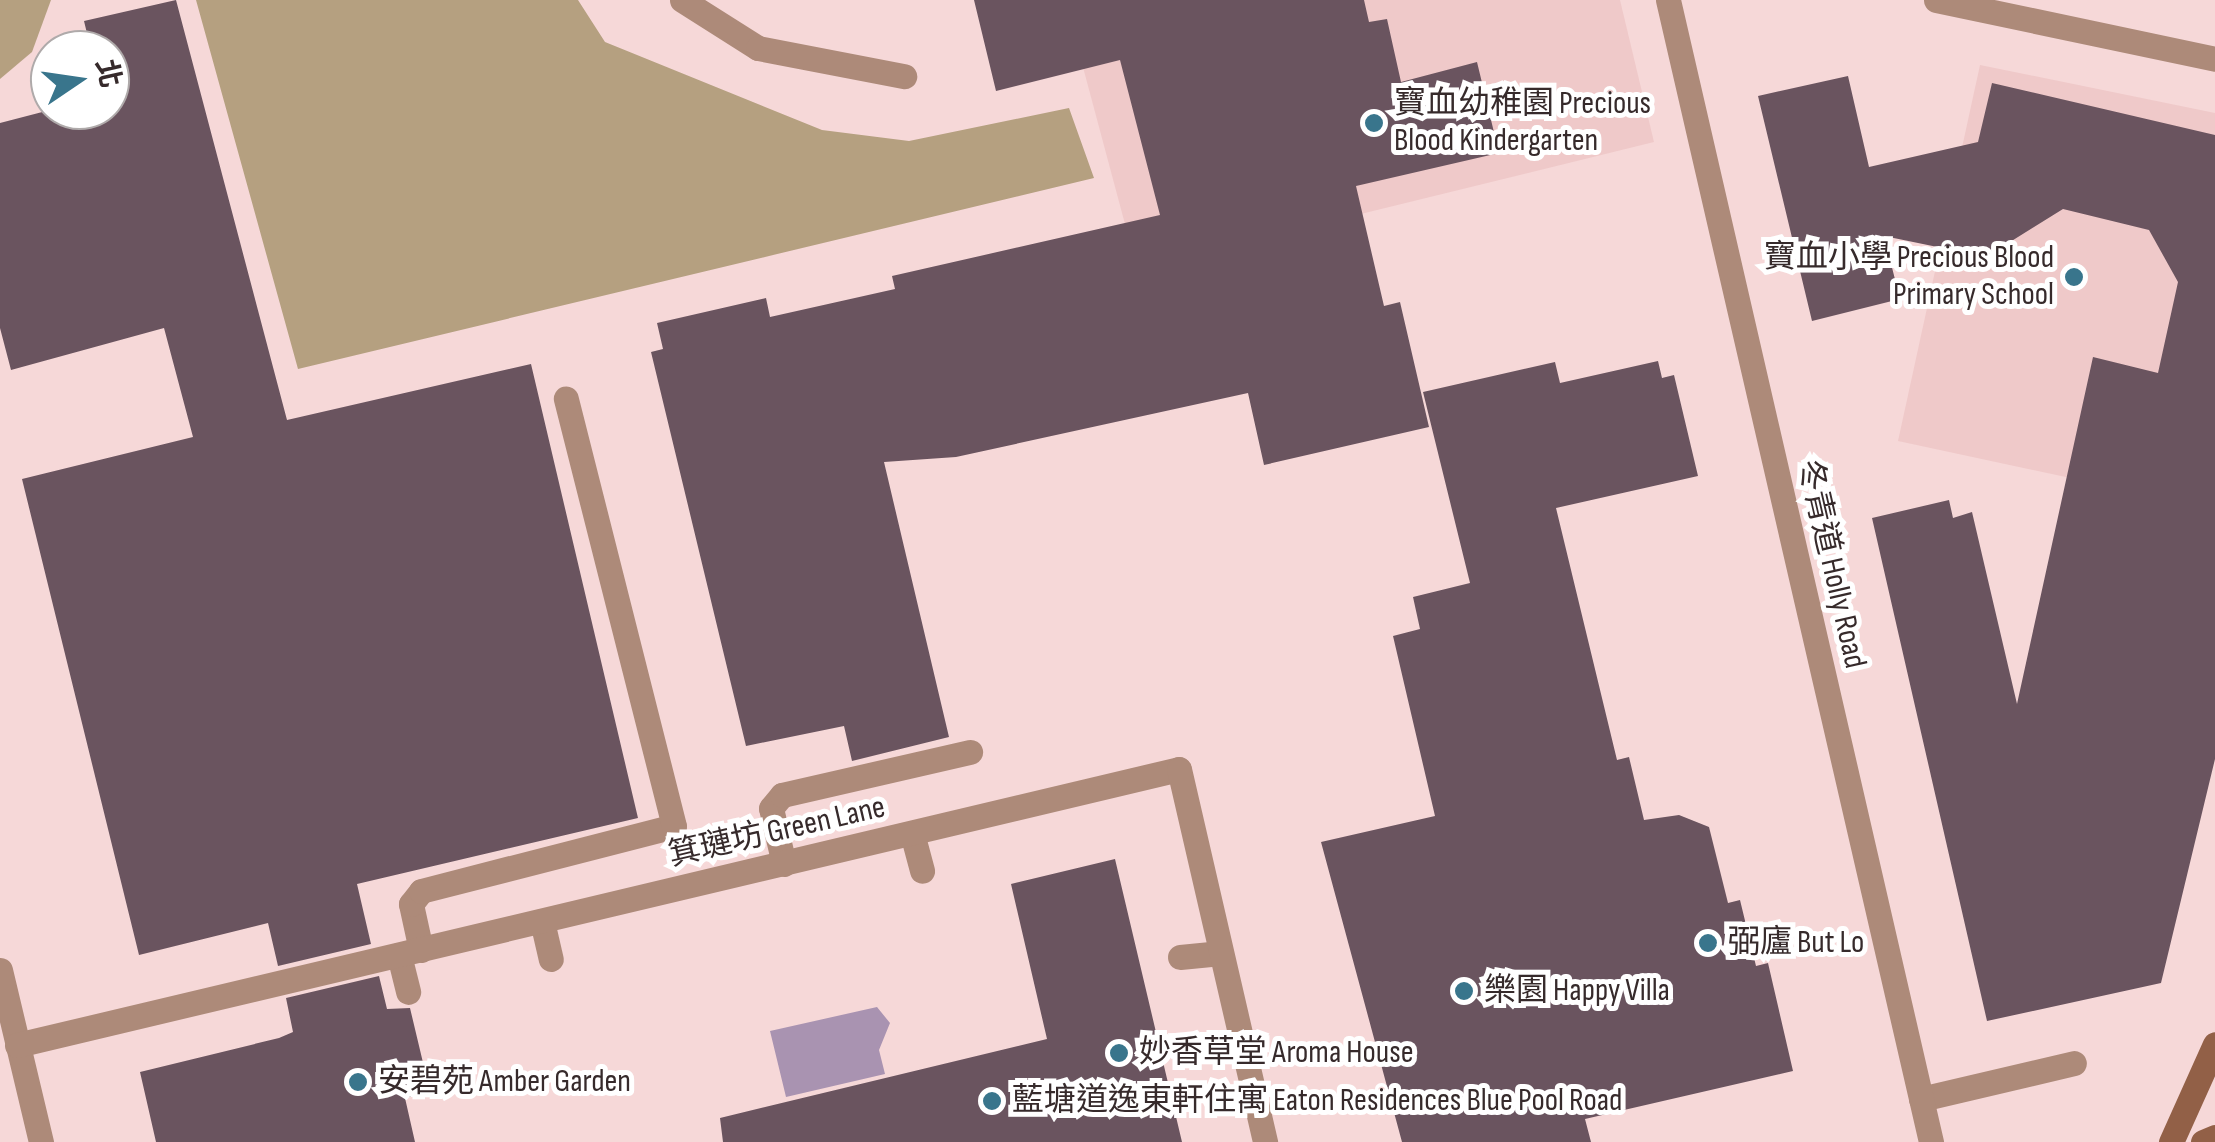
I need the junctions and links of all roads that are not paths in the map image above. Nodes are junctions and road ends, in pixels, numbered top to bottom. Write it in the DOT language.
graph roads {
  1 [pos="682,0"];
  2 [pos="1668,0"];
  3 [pos="1936,0"];
  4 [pos="2215,59"];
  5 [pos="904,76"];
  6 [pos="566,398"];
  7 [pos="970,752"];
  8 [pos="912,833"];
  9 [pos="784,864"];
  10 [pos="922,871"];
  11 [pos="542,921"];
  12 [pos="410,952"];
  13 [pos="1221,954"];
  14 [pos="1180,957"];
  15 [pos="551,959"];
  16 [pos="0,970"];
  17 [pos="408,992"];
  18 [pos="2215,1044"];
  19 [pos="9,1049"];
  20 [pos="2074,1064"];
  21 [pos="1921,1098"];
  22 [pos="2215,1137"];
  23 [pos="40,1142"];
  24 [pos="1265,1142"];
  25 [pos="1931,1142"];
  26 [pos="2171,1142"];
  27 [pos="2203,1142"];
  1 -- 5 [label="street"];
  2 -- 21 [label="street, 冬青道 Holly Road"];
  3 -- 4 [label="street"];
  6 -- 12 [label="street"];
  7 -- 9 [label="street"];
  8 -- 9 [label="street, 箕璉坊 Green Lane"];
  8 -- 10 [label="street"];
  8 -- 13 [label="street, 箕璉坊 Green Lane"];
  9 -- 11 [label="street, 箕璉坊 Green Lane"];
  11 -- 12 [label="street, 箕璉坊 Green Lane"];
  11 -- 15 [label="street"];
  12 -- 17 [label="street"];
  12 -- 19 [label="street, 箕璉坊 Green Lane"];
  13 -- 14 [label="street"];
  13 -- 24 [label="street, 箕璉坊 Green Lane"];
  16 -- 19 [label="street"];
  18 -- 26 [label="street"];
  19 -- 23 [label="street"];
  20 -- 21 [label="street"];
  21 -- 25 [label="street, 冬青道 Holly Road"];
  22 -- 27 [label="street"];
}
